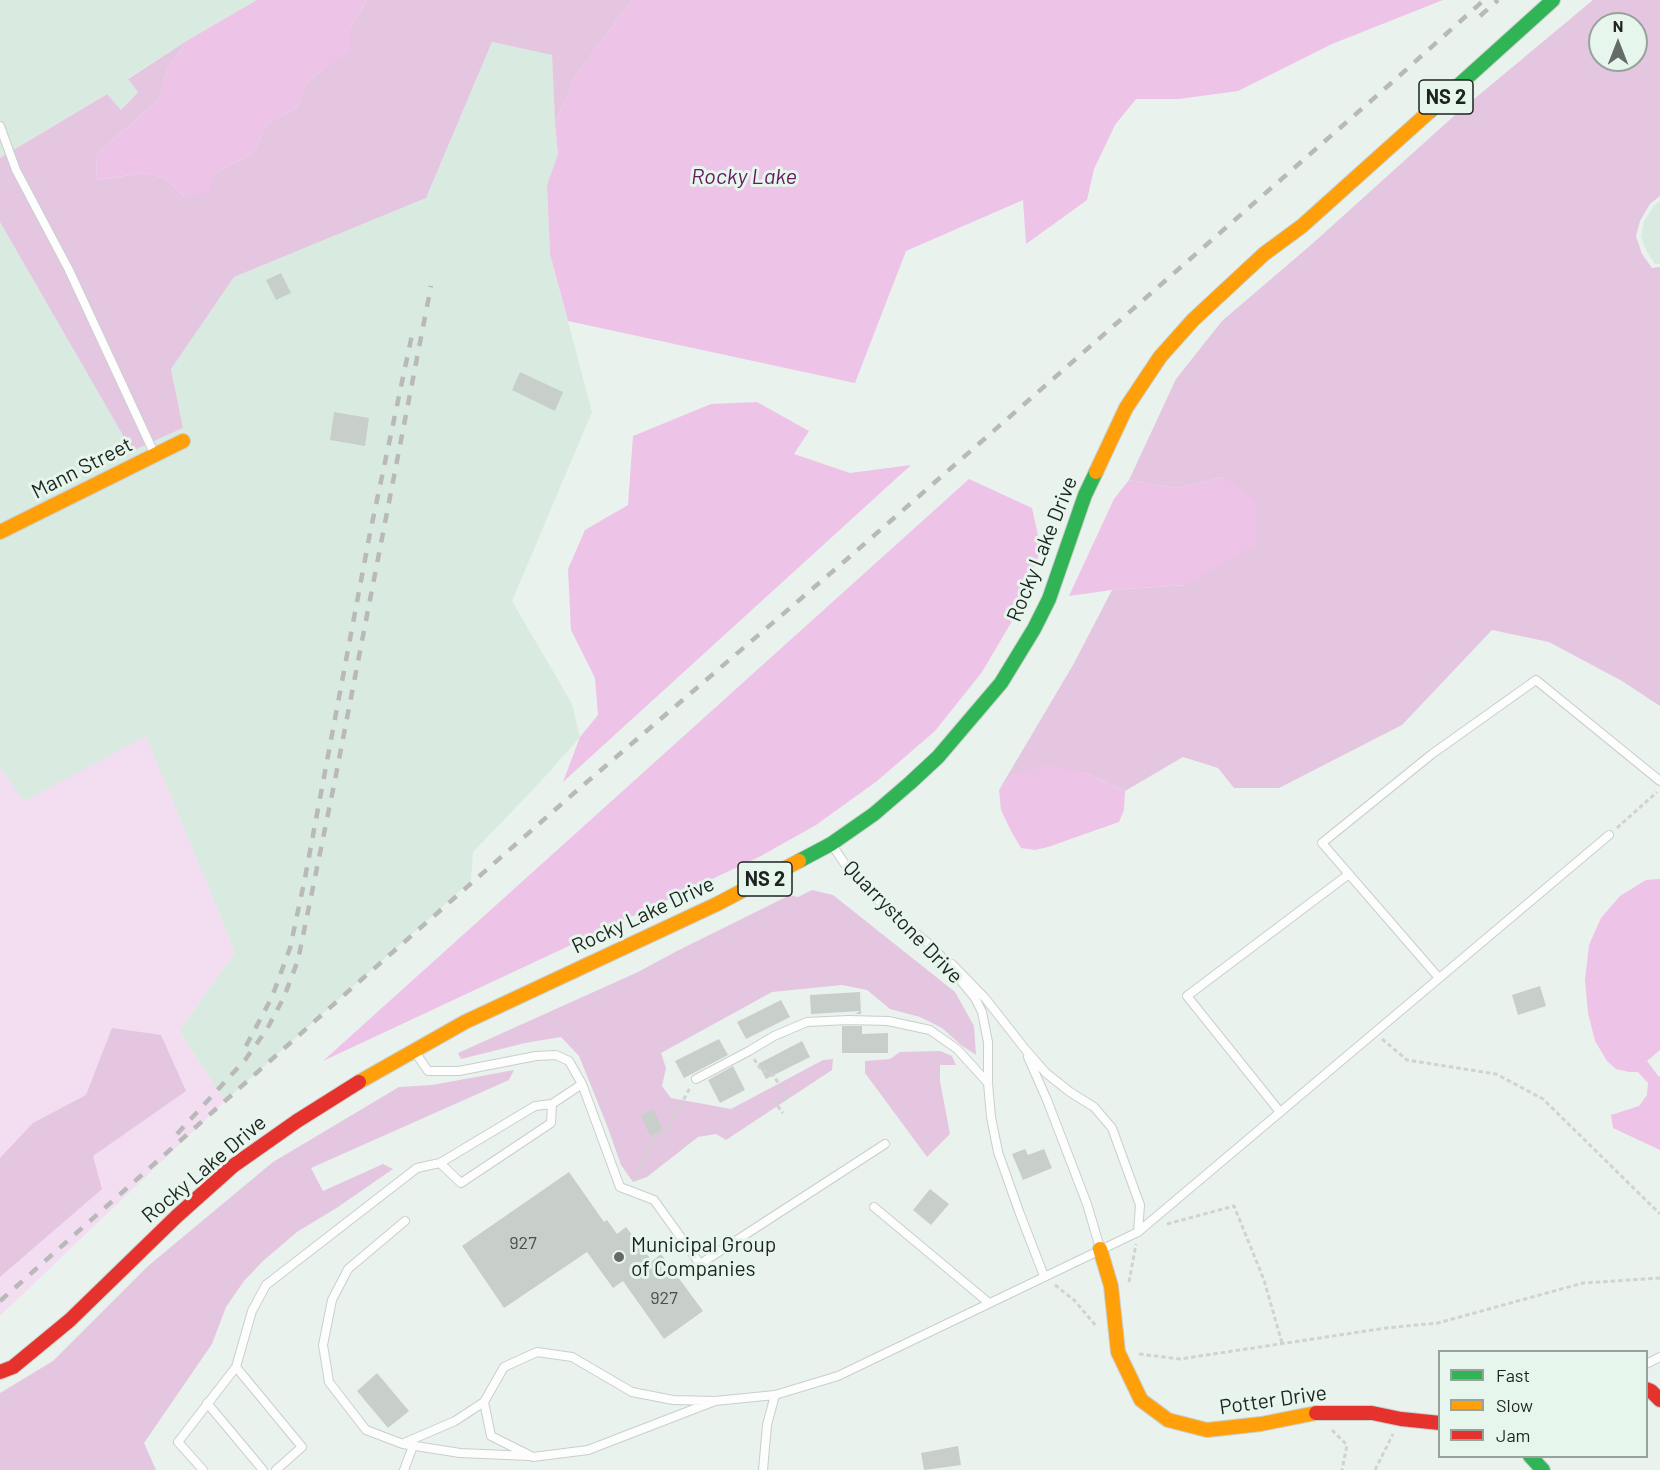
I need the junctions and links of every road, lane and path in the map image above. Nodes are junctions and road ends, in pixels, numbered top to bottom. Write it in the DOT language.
graph roads {
  1 [pos="1554,0"];
  2 [pos="0,126"];
  3 [pos="183,441"];
  4 [pos="154,454"];
  5 [pos="0,532"];
  6 [pos="1660,781"];
  7 [pos="1660,789"];
  8 [pos="1609,835"];
  9 [pos="831,844"];
  10 [pos="1349,874"];
  11 [pos="934,949"];
  12 [pos="1439,978"];
  13 [pos="1374,1033"];
  14 [pos="1025,1049"];
  15 [pos="414,1051"];
  16 [pos="749,1051"];
  17 [pos="696,1079"];
  18 [pos="988,1083"];
  19 [pos="582,1084"];
  20 [pos="552,1104"];
  21 [pos="1280,1112"];
  22 [pos="783,1113"];
  23 [pos="885,1144"];
  24 [pos="440,1163"];
  25 [pos="629,1191"];
  26 [pos="874,1207"];
  27 [pos="1660,1214"];
  28 [pos="405,1221"];
  29 [pos="1138,1232"];
  30 [pos="1100,1250"];
  31 [pos="1044,1276"];
  32 [pos="1660,1278"];
  33 [pos="989,1303"];
  34 [pos="1282,1344"];
  35 [pos="1118,1352"];
  36 [pos="236,1366"];
  37 [pos="0,1372"];
  38 [pos="1648,1390"];
  39 [pos="775,1395"];
  40 [pos="715,1401"];
  41 [pos="1660,1401"];
  42 [pos="484,1402"];
  43 [pos="207,1403"];
  44 [pos="1316,1413"];
  45 [pos="1401,1419"];
  46 [pos="1437,1423"];
  47 [pos="403,1444"];
  48 [pos="413,1446"];
  49 [pos="533,1457"];
  50 [pos="1532,1458"];
  51 [pos="203,1470"];
  52 [pos="262,1470"];
  53 [pos="276,1470"];
  54 [pos="404,1470"];
  55 [pos="763,1470"];
  56 [pos="1342,1470"];
  57 [pos="1375,1470"];
  58 [pos="1546,1470"];
  1 -- 9 [label="main road, Rocky Lake Drive / NS 2"];
  2 -- 4 [label="lane"];
  3 -- 4 [label="main road, Mann Street"];
  4 -- 5 [label="main road, Mann Street"];
  6 -- 10 [label="lane"];
  7 -- 8 [label="path"];
  8 -- 12 [label="lane"];
  9 -- 11 [label="lane, Quarrystone Drive"];
  9 -- 15 [label="main road, Rocky Lake Drive / NS 2"];
  10 -- 12 [label="lane"];
  10 -- 21 [label="lane"];
  11 -- 14 [label="lane"];
  11 -- 18 [label="lane, Quarrystone Drive"];
  12 -- 13 [label="lane"];
  13 -- 21 [label="lane"];
  13 -- 27 [label="path"];
  14 -- 29 [label="lane"];
  14 -- 30 [label="lane"];
  15 -- 19 [label="lane"];
  15 -- 37 [label="main road, Rocky Lake Drive / NS 2"];
  16 -- 17 [label="lane"];
  16 -- 18 [label="lane"];
  16 -- 22 [label="path"];
  17 -- 25 [label="path"];
  18 -- 31 [label="lane, Quarrystone Drive"];
  19 -- 20 [label="lane"];
  19 -- 25 [label="lane"];
  20 -- 24 [label="lane"];
  20 -- 24 [label="lane"];
  21 -- 29 [label="lane"];
  23 -- 25 [label="lane"];
  24 -- 36 [label="lane"];
  26 -- 33 [label="lane"];
  28 -- 47 [label="lane"];
  29 -- 30 [label="lane"];
  29 -- 34 [label="path"];
  30 -- 31 [label="lane"];
  30 -- 35 [label="main road, Potter Drive"];
  31 -- 33 [label="lane"];
  31 -- 35 [label="path"];
  32 -- 34 [label="path"];
  33 -- 39 [label="lane"];
  34 -- 35 [label="path"];
  35 -- 44 [label="main road, Potter Drive"];
  36 -- 43 [label="lane"];
  36 -- 53 [label="lane"];
  38 -- 41 [label="main road"];
  39 -- 40 [label="lane"];
  39 -- 55 [label="lane"];
  40 -- 42 [label="lane"];
  40 -- 49 [label="lane"];
  42 -- 47 [label="lane"];
  42 -- 49 [label="lane"];
  43 -- 51 [label="lane"];
  43 -- 52 [label="lane"];
  44 -- 45 [label="main road, Potter Drive"];
  44 -- 56 [label="path"];
  45 -- 46 [label="main road, Potter Drive"];
  45 -- 57 [label="path"];
  47 -- 48 [label="lane"];
  48 -- 49 [label="lane"];
  48 -- 54 [label="lane"];
  50 -- 58 [label="main road"];
}
